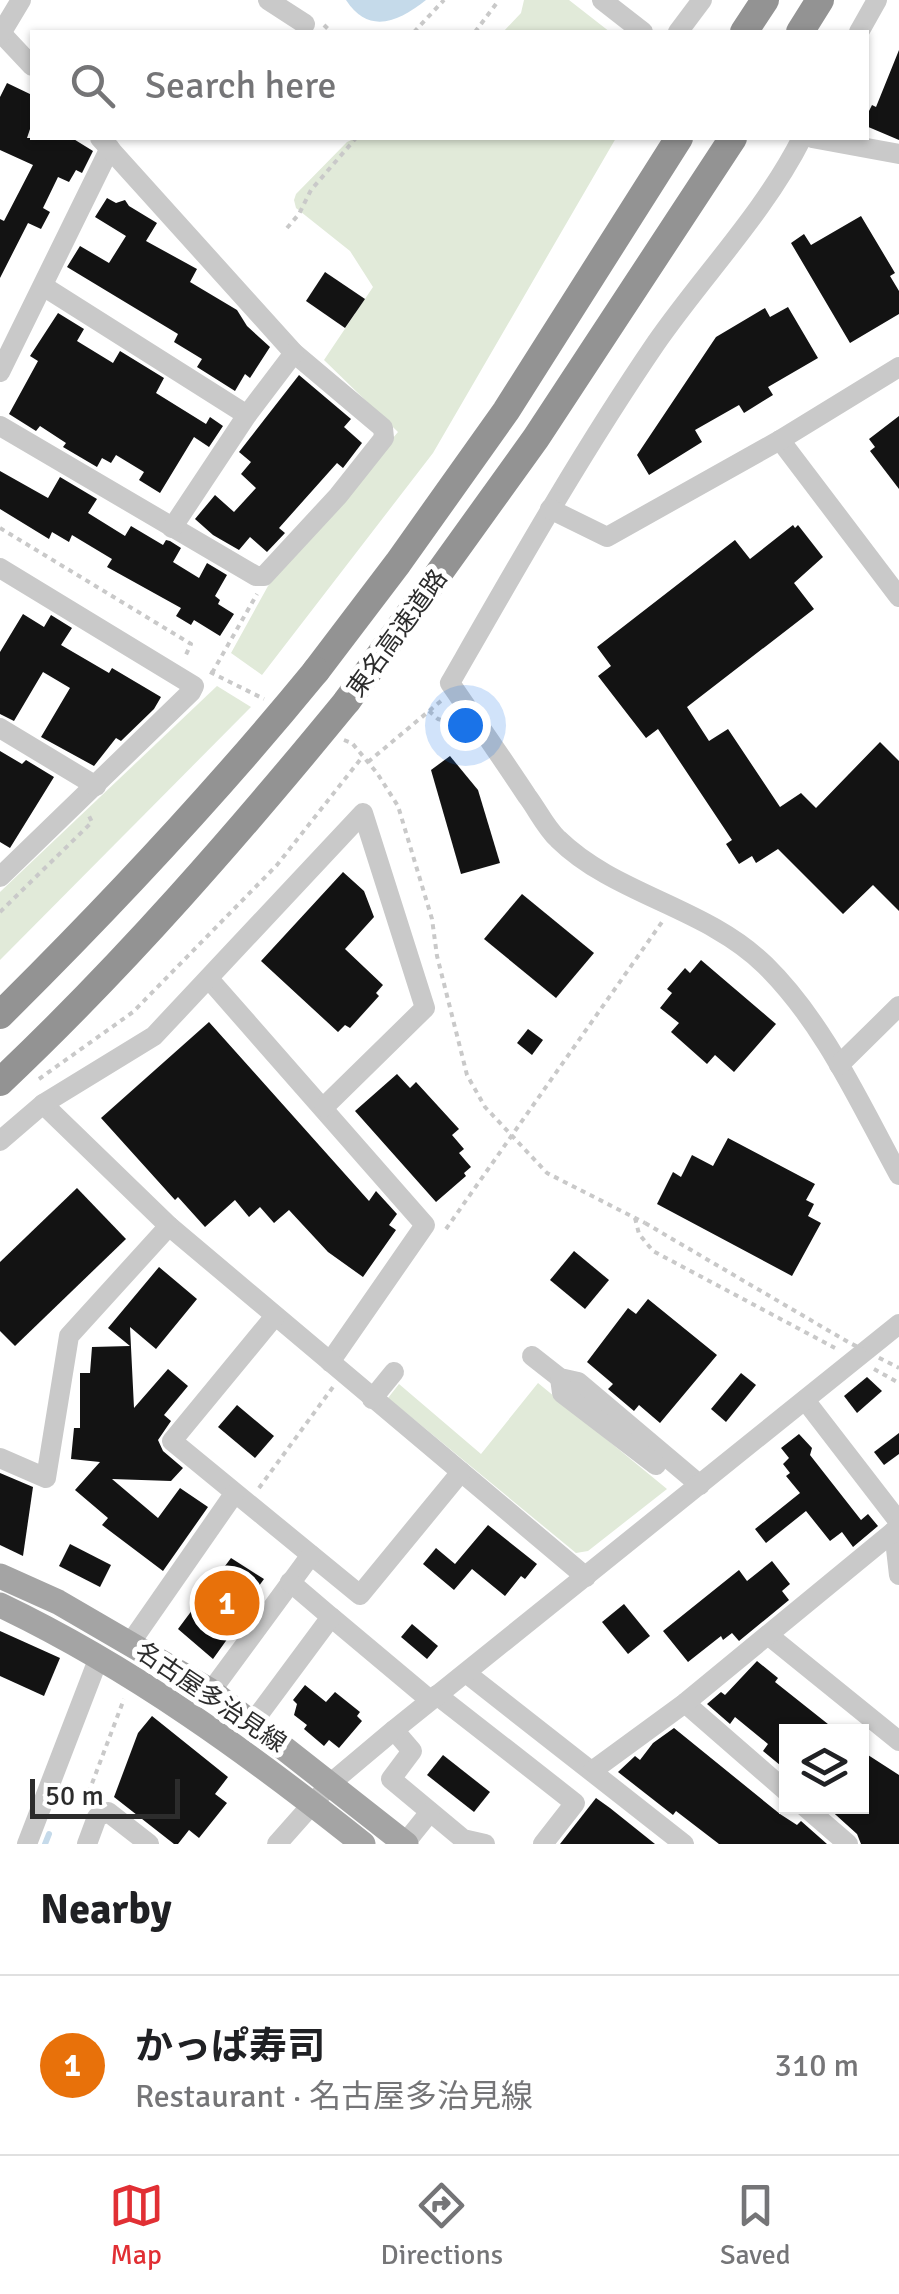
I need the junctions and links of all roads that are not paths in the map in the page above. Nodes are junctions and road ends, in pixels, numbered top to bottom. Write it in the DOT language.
graph roads {
  1 [pos="21,0"];
  2 [pos="268,0"];
  3 [pos="602,0"];
  4 [pos="702,0"];
  5 [pos="765,0"];
  6 [pos="820,0"];
  7 [pos="877,0"];
  8 [pos="305,24"];
  9 [pos="640,30"];
  10 [pos="680,30"];
  11 [pos="745,30"];
  12 [pos="801,30"];
  13 [pos="861,30"];
  14 [pos="0,34"];
  15 [pos="30,64"];
  16 [pos="678,140"];
  17 [pos="732,140"];
  18 [pos="801,140"];
  19 [pos="823,140"];
  20 [pos="105,142"];
  21 [pos="899,154"];
  22 [pos="43,286"];
  23 [pos="294,353"];
  24 [pos="899,367"];
  25 [pos="0,372"];
  26 [pos="247,416"];
  27 [pos="0,426"];
  28 [pos="780,440"];
  29 [pos="550,508"];
  30 [pos="172,528"];
  31 [pos="0,568"];
  32 [pos="899,597"];
  33 [pos="0,728"];
  34 [pos="89,792"];
  35 [pos="0,876"];
  36 [pos="209,979"];
  37 [pos="899,1006"];
  38 [pos="0,1015"];
  39 [pos="840,1066"];
  40 [pos="0,1082"];
  41 [pos="43,1104"];
  42 [pos="324,1107"];
  43 [pos="0,1141"];
  44 [pos="899,1175"];
  45 [pos="169,1226"];
  46 [pos="275,1316"];
  47 [pos="899,1324"];
  48 [pos="532,1356"];
  49 [pos="330,1362"];
  50 [pos="394,1372"];
  51 [pos="372,1399"];
  52 [pos="805,1400"];
  53 [pos="0,1458"];
  54 [pos="461,1472"];
  55 [pos="695,1489"];
  56 [pos="234,1494"];
  57 [pos="897,1527"];
  58 [pos="311,1555"];
  59 [pos="899,1575"];
  60 [pos="0,1576"];
  61 [pos="586,1577"];
  62 [pos="290,1582"];
  63 [pos="0,1605"];
  64 [pos="330,1617"];
  65 [pos="768,1635"];
  66 [pos="131,1642"];
  67 [pos="99,1657"];
  68 [pos="466,1673"];
  69 [pos="211,1691"];
  70 [pos="434,1698"];
  71 [pos="684,1703"];
  72 [pos="252,1722"];
  73 [pos="394,1730"];
  74 [pos="899,1740"];
  75 [pos="592,1771"];
  76 [pos="331,1783"];
  77 [pos="779,1785"];
  78 [pos="311,1802"];
  79 [pos="430,1812"];
  80 [pos="813,1814"];
  81 [pos="27,1844"];
  82 [pos="87,1844"];
  83 [pos="149,1844"];
  84 [pos="278,1844"];
  85 [pos="363,1844"];
  86 [pos="406,1844"];
  87 [pos="485,1844"];
  88 [pos="543,1844"];
  89 [pos="684,1844"];
  90 [pos="848,1844"];
  1 -- 14 [label="street"];
  2 -- 8 [label="street"];
  3 -- 9 [label="street"];
  4 -- 10 [label="street"];
  5 -- 11 [label="highway"];
  6 -- 12 [label="highway"];
  7 -- 13 [label="street"];
  14 -- 15 [label="street"];
  16 -- 38 [label="highway, 東名高速道路, bridge"];
  17 -- 40 [label="highway, 東名高速道路, bridge"];
  18 -- 29 [label="street"];
  19 -- 21 [label="street"];
  20 -- 22 [label="street"];
  20 -- 23 [label="street"];
  22 -- 25 [label="street"];
  22 -- 26 [label="street"];
  23 -- 26 [label="street"];
  23 -- 30 [label="street"];
  24 -- 28 [label="street"];
  26 -- 30 [label="street"];
  27 -- 30 [label="street"];
  28 -- 29 [label="street"];
  28 -- 32 [label="street"];
  29 -- 39 [label="street"];
  31 -- 34 [label="street"];
  33 -- 34 [label="street"];
  34 -- 35 [label="street"];
  36 -- 41 [label="street"];
  36 -- 42 [label="street"];
  36 -- 42 [label="street"];
  37 -- 39 [label="street"];
  39 -- 44 [label="street"];
  41 -- 43 [label="street"];
  41 -- 45 [label="street"];
  42 -- 49 [label="street"];
  45 -- 46 [label="street"];
  45 -- 53 [label="street"];
  46 -- 49 [label="street"];
  46 -- 56 [label="street"];
  47 -- 52 [label="street"];
  48 -- 55 [label="street"];
  49 -- 51 [label="street"];
  50 -- 51 [label="street"];
  51 -- 54 [label="street"];
  52 -- 55 [label="street"];
  52 -- 57 [label="street"];
  54 -- 58 [label="street"];
  54 -- 61 [label="street"];
  55 -- 61 [label="street"];
  56 -- 58 [label="street"];
  56 -- 66 [label="street"];
  57 -- 59 [label="street"];
  57 -- 65 [label="street"];
  58 -- 62 [label="street"];
  60 -- 66 [label="main road, 名古屋多治見線"];
  61 -- 68 [label="street"];
  62 -- 64 [label="street"];
  62 -- 69 [label="street"];
  63 -- 67 [label="main road, 名古屋多治見線"];
  64 -- 70 [label="street"];
  64 -- 72 [label="street"];
  65 -- 71 [label="street"];
  65 -- 74 [label="street"];
  66 -- 69 [label="main road, 名古屋多治見線"];
  67 -- 78 [label="main road, 名古屋多治見線"];
  67 -- 81 [label="street"];
  68 -- 70 [label="street"];
  68 -- 75 [label="street"];
  69 -- 72 [label="main road, 名古屋多治見線"];
  70 -- 73 [label="street"];
  70 -- 88 [label="street"];
  71 -- 75 [label="street"];
  71 -- 77 [label="street"];
  72 -- 76 [label="main road, 名古屋多治見線"];
  73 -- 76 [label="street"];
  73 -- 79 [label="street"];
  75 -- 89 [label="street"];
  76 -- 78 [label="street"];
  76 -- 86 [label="main road, 名古屋多治見線"];
  78 -- 84 [label="street"];
  78 -- 85 [label="main road, 名古屋多治見線"];
  79 -- 86 [label="street"];
  79 -- 87 [label="street"];
  80 -- 90 [label="street"];
  82 -- 83 [label="street"];
}
